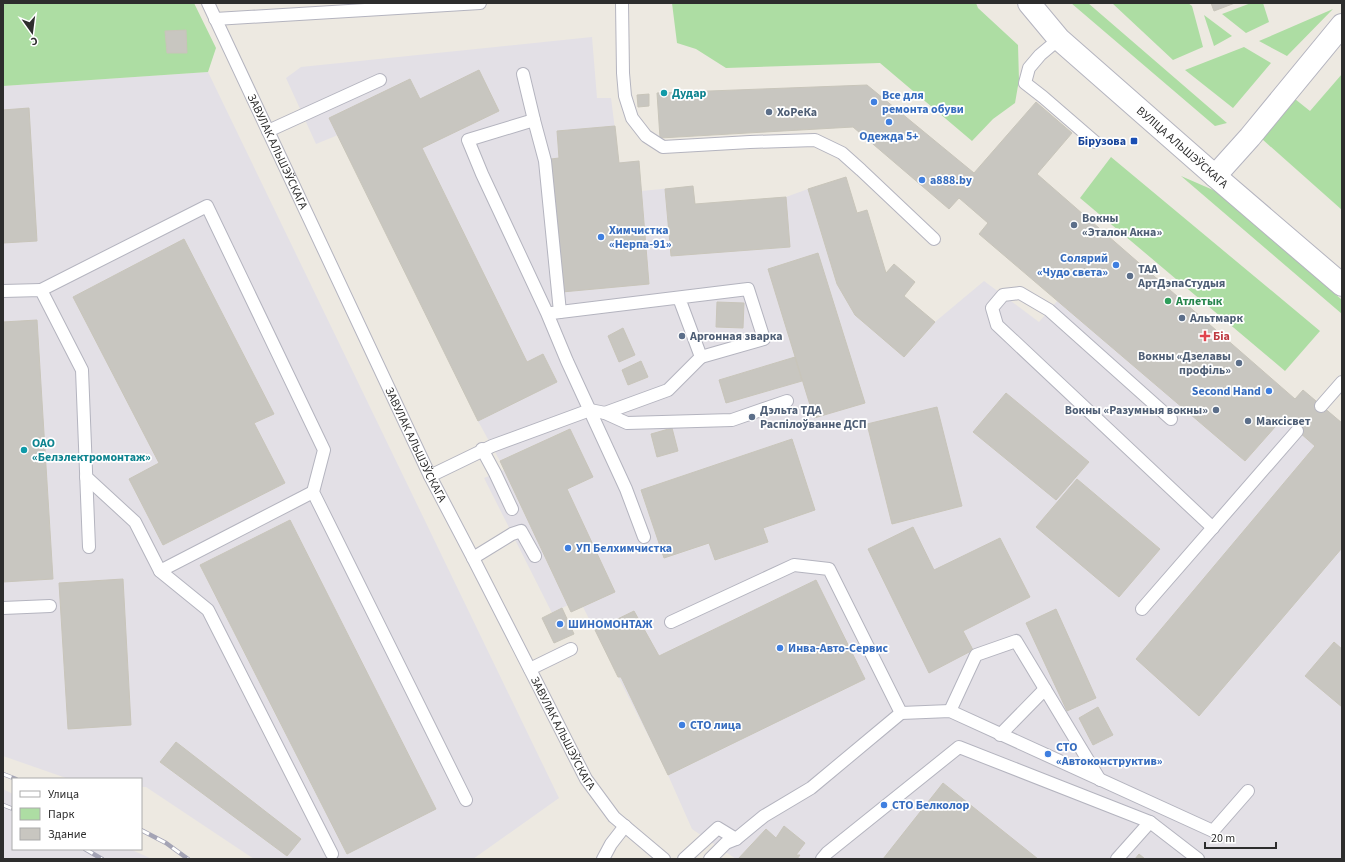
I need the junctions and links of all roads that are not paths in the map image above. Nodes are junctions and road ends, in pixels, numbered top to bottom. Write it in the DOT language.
graph roads {
  1 [pos="208,3"];
  2 [pos="480,3"];
  3 [pos="622,3"];
  4 [pos="1029,3"];
  5 [pos="215,19"];
  6 [pos="1342,25"];
  7 [pos="1059,39"];
  8 [pos="523,74"];
  9 [pos="380,80"];
  10 [pos="534,120"];
  11 [pos="268,131"];
  12 [pos="1095,142"];
  13 [pos="1215,176"];
  14 [pos="934,239"];
  15 [pos="1342,285"];
  16 [pos="40,290"];
  17 [pos="3,291"];
  18 [pos="679,298"];
  19 [pos="560,312"];
  20 [pos="547,313"];
  21 [pos="701,357"];
  22 [pos="1342,382"];
  23 [pos="787,401"];
  24 [pos="1321,406"];
  25 [pos="590,410"];
  26 [pos="605,413"];
  27 [pos="1171,419"];
  28 [pos="1298,431"];
  29 [pos="482,450"];
  30 [pos="430,476"];
  31 [pos="86,477"];
  32 [pos="313,492"];
  33 [pos="512,509"];
  34 [pos="1213,528"];
  35 [pos="644,537"];
  36 [pos="89,547"];
  37 [pos="535,556"];
  38 [pos="473,558"];
  39 [pos="160,571"];
  40 [pos="50,606"];
  41 [pos="3,608"];
  42 [pos="1142,609"];
  43 [pos="671,622"];
  44 [pos="571,649"];
  45 [pos="530,669"];
  46 [pos="1045,689"];
  47 [pos="950,712"];
  48 [pos="901,713"];
  49 [pos="1000,735"];
  50 [pos="1100,780"];
  51 [pos="1248,791"];
  52 [pos="466,800"];
  53 [pos="1150,822"];
  54 [pos="625,826"];
  55 [pos="736,839"];
  56 [pos="332,854"];
  57 [pos="603,859"];
  58 [pos="664,859"];
  59 [pos="684,859"];
  60 [pos="710,859"];
  61 [pos="822,859"];
  62 [pos="1117,859"];
  63 [pos="1198,859"];
  1 -- 5 [label="lane, ЗАВУЛАК АЛЬШЭЎСКАГА"];
  2 -- 5 [label="lane"];
  3 -- 14 [label="lane"];
  4 -- 7 [label="main road, ВУЛІЦА АЛЬШЭЎСКАГА"];
  5 -- 11 [label="lane, ЗАВУЛАК АЛЬШЭЎСКАГА"];
  6 -- 13 [label="main road"];
  7 -- 12 [label="lane"];
  7 -- 13 [label="main road, ВУЛІЦА АЛЬШЭЎСКАГА"];
  8 -- 10 [label="lane"];
  9 -- 11 [label="lane"];
  10 -- 19 [label="lane"];
  10 -- 20 [label="lane"];
  11 -- 30 [label="lane, ЗАВУЛАК АЛЬШЭЎСКАГА"];
  13 -- 15 [label="main road, ВУЛІЦА АЛЬШЭЎСКАГА"];
  16 -- 17 [label="lane"];
  16 -- 31 [label="lane"];
  16 -- 32 [label="lane"];
  18 -- 19 [label="lane"];
  18 -- 21 [label="lane"];
  18 -- 21 [label="lane"];
  19 -- 20 [label="lane"];
  20 -- 25 [label="lane"];
  21 -- 26 [label="lane"];
  22 -- 24 [label="lane"];
  23 -- 26 [label="lane"];
  25 -- 26 [label="lane"];
  25 -- 29 [label="lane"];
  25 -- 35 [label="lane"];
  27 -- 34 [label="lane"];
  28 -- 34 [label="lane"];
  29 -- 30 [label="lane"];
  29 -- 33 [label="lane"];
  30 -- 38 [label="lane, ЗАВУЛАК АЛЬШЭЎСКАГА"];
  31 -- 36 [label="lane"];
  31 -- 39 [label="lane"];
  32 -- 39 [label="lane"];
  32 -- 52 [label="lane"];
  34 -- 42 [label="lane"];
  37 -- 38 [label="lane"];
  38 -- 45 [label="lane, ЗАВУЛАК АЛЬШЭЎСКАГА"];
  39 -- 56 [label="lane"];
  40 -- 41 [label="lane"];
  43 -- 48 [label="lane"];
  44 -- 45 [label="lane"];
  45 -- 54 [label="lane, ЗАВУЛАК АЛЬШЭЎСКАГА"];
  46 -- 47 [label="lane"];
  46 -- 49 [label="lane"];
  46 -- 50 [label="lane"];
  47 -- 48 [label="lane"];
  47 -- 49 [label="lane"];
  48 -- 55 [label="lane"];
  49 -- 50 [label="lane"];
  50 -- 51 [label="lane"];
  53 -- 61 [label="lane"];
  53 -- 62 [label="lane"];
  53 -- 63 [label="lane"];
  54 -- 57 [label="lane"];
  54 -- 58 [label="lane, ЗАВУЛАК АЛЬШЭЎСКАГА"];
  55 -- 59 [label="lane"];
  55 -- 60 [label="lane"];
}
